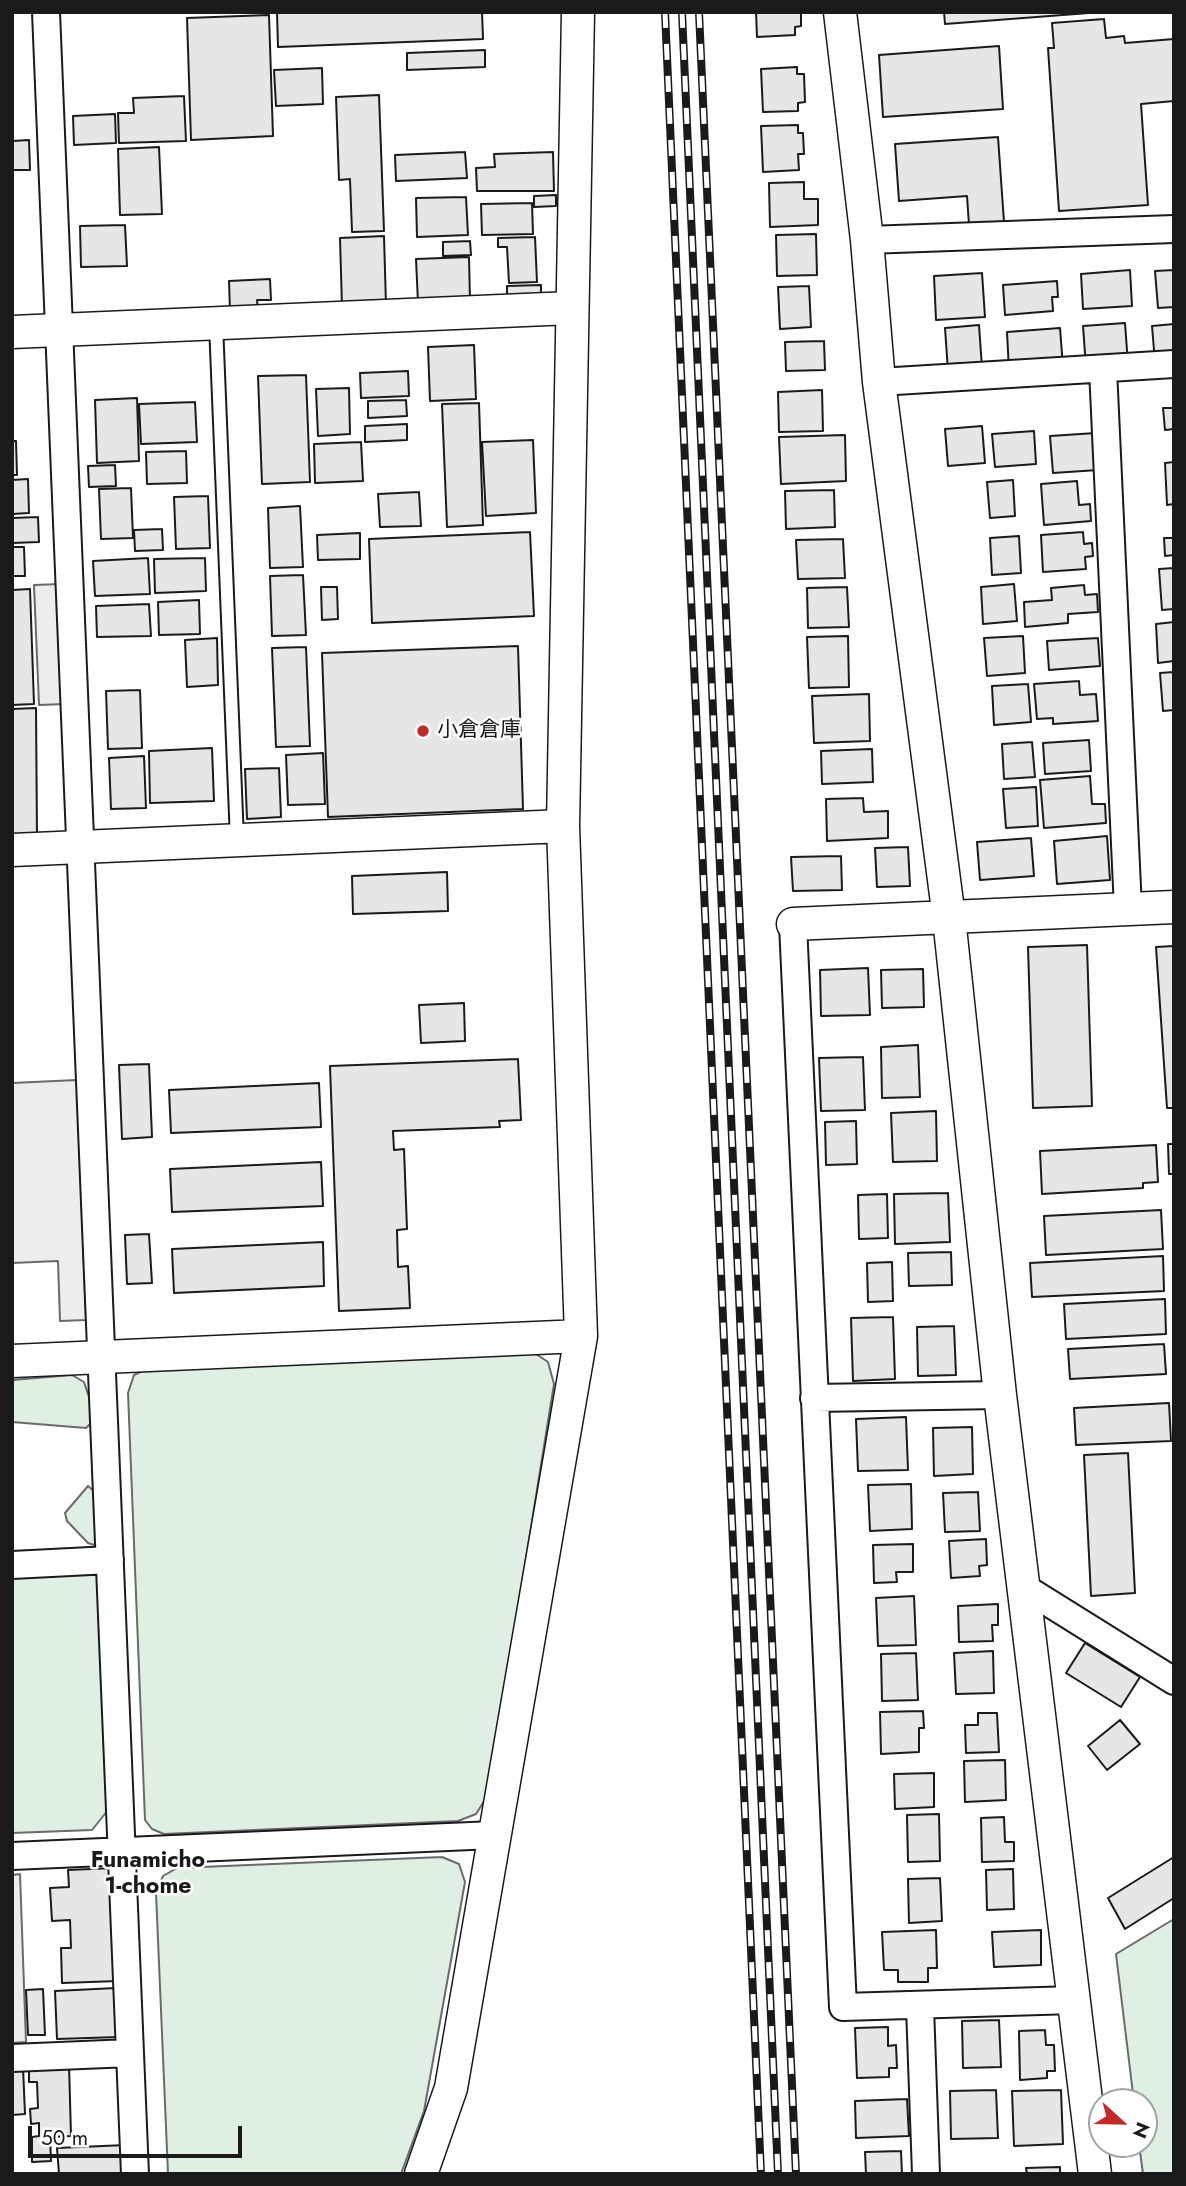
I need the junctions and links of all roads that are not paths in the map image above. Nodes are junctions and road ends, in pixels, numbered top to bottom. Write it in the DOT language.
graph roads {
  1 [pos="46,12"];
  2 [pos="578,12"];
  3 [pos="840,12"];
  4 [pos="1174,229"];
  5 [pos="867,240"];
  6 [pos="571,308"];
  7 [pos="216,324"];
  8 [pos="59,330"];
  9 [pos="12,332"];
  10 [pos="1174,364"];
  11 [pos="1103,369"];
  12 [pos="879,382"];
  13 [pos="563,826"];
  14 [pos="237,840"];
  15 [pos="81,847"];
  16 [pos="12,850"];
  17 [pos="1174,907"];
  18 [pos="1128,909"];
  19 [pos="949,918"];
  20 [pos="793,924"];
  21 [pos="582,1336"];
  22 [pos="102,1357"];
  23 [pos="12,1362"];
  24 [pos="1000,1395"];
  25 [pos="814,1398"];
  26 [pos="110,1560"];
  27 [pos="12,1565"];
  28 [pos="1025,1588"];
  29 [pos="1174,1681"];
  30 [pos="494,1835"];
  31 [pos="122,1852"];
  32 [pos="12,1856"];
  33 [pos="1074,2000"];
  34 [pos="920,2007"];
  35 [pos="130,2053"];
  36 [pos="12,2058"];
  37 [pos="135,2174"];
  38 [pos="421,2174"];
  39 [pos="926,2174"];
  40 [pos="1095,2174"];
  1 -- 8 [label="street"];
  2 -- 6 [label="street"];
  3 -- 5 [label="street"];
  4 -- 5 [label="street"];
  5 -- 12 [label="street"];
  6 -- 7 [label="street"];
  6 -- 13 [label="street"];
  7 -- 8 [label="street"];
  7 -- 14 [label="lane"];
  8 -- 9 [label="street"];
  8 -- 15 [label="street"];
  10 -- 11 [label="street"];
  11 -- 12 [label="street"];
  11 -- 18 [label="street"];
  12 -- 19 [label="street"];
  13 -- 14 [label="street"];
  13 -- 21 [label="street"];
  14 -- 15 [label="street"];
  15 -- 16 [label="street"];
  15 -- 22 [label="street"];
  17 -- 18 [label="street"];
  18 -- 19 [label="street"];
  19 -- 20 [label="street"];
  19 -- 24 [label="street"];
  20 -- 25 [label="street"];
  21 -- 22 [label="street"];
  21 -- 30 [label="street"];
  22 -- 23 [label="street"];
  22 -- 26 [label="street"];
  24 -- 25 [label="street"];
  24 -- 28 [label="street"];
  25 -- 34 [label="street"];
  26 -- 27 [label="street"];
  26 -- 31 [label="street"];
  28 -- 29 [label="street"];
  28 -- 33 [label="street"];
  30 -- 31 [label="street"];
  30 -- 38 [label="street"];
  31 -- 32 [label="street"];
  31 -- 35 [label="street"];
  33 -- 34 [label="street"];
  33 -- 40 [label="street"];
  34 -- 39 [label="street"];
  35 -- 36 [label="street"];
  35 -- 37 [label="street"];
}
